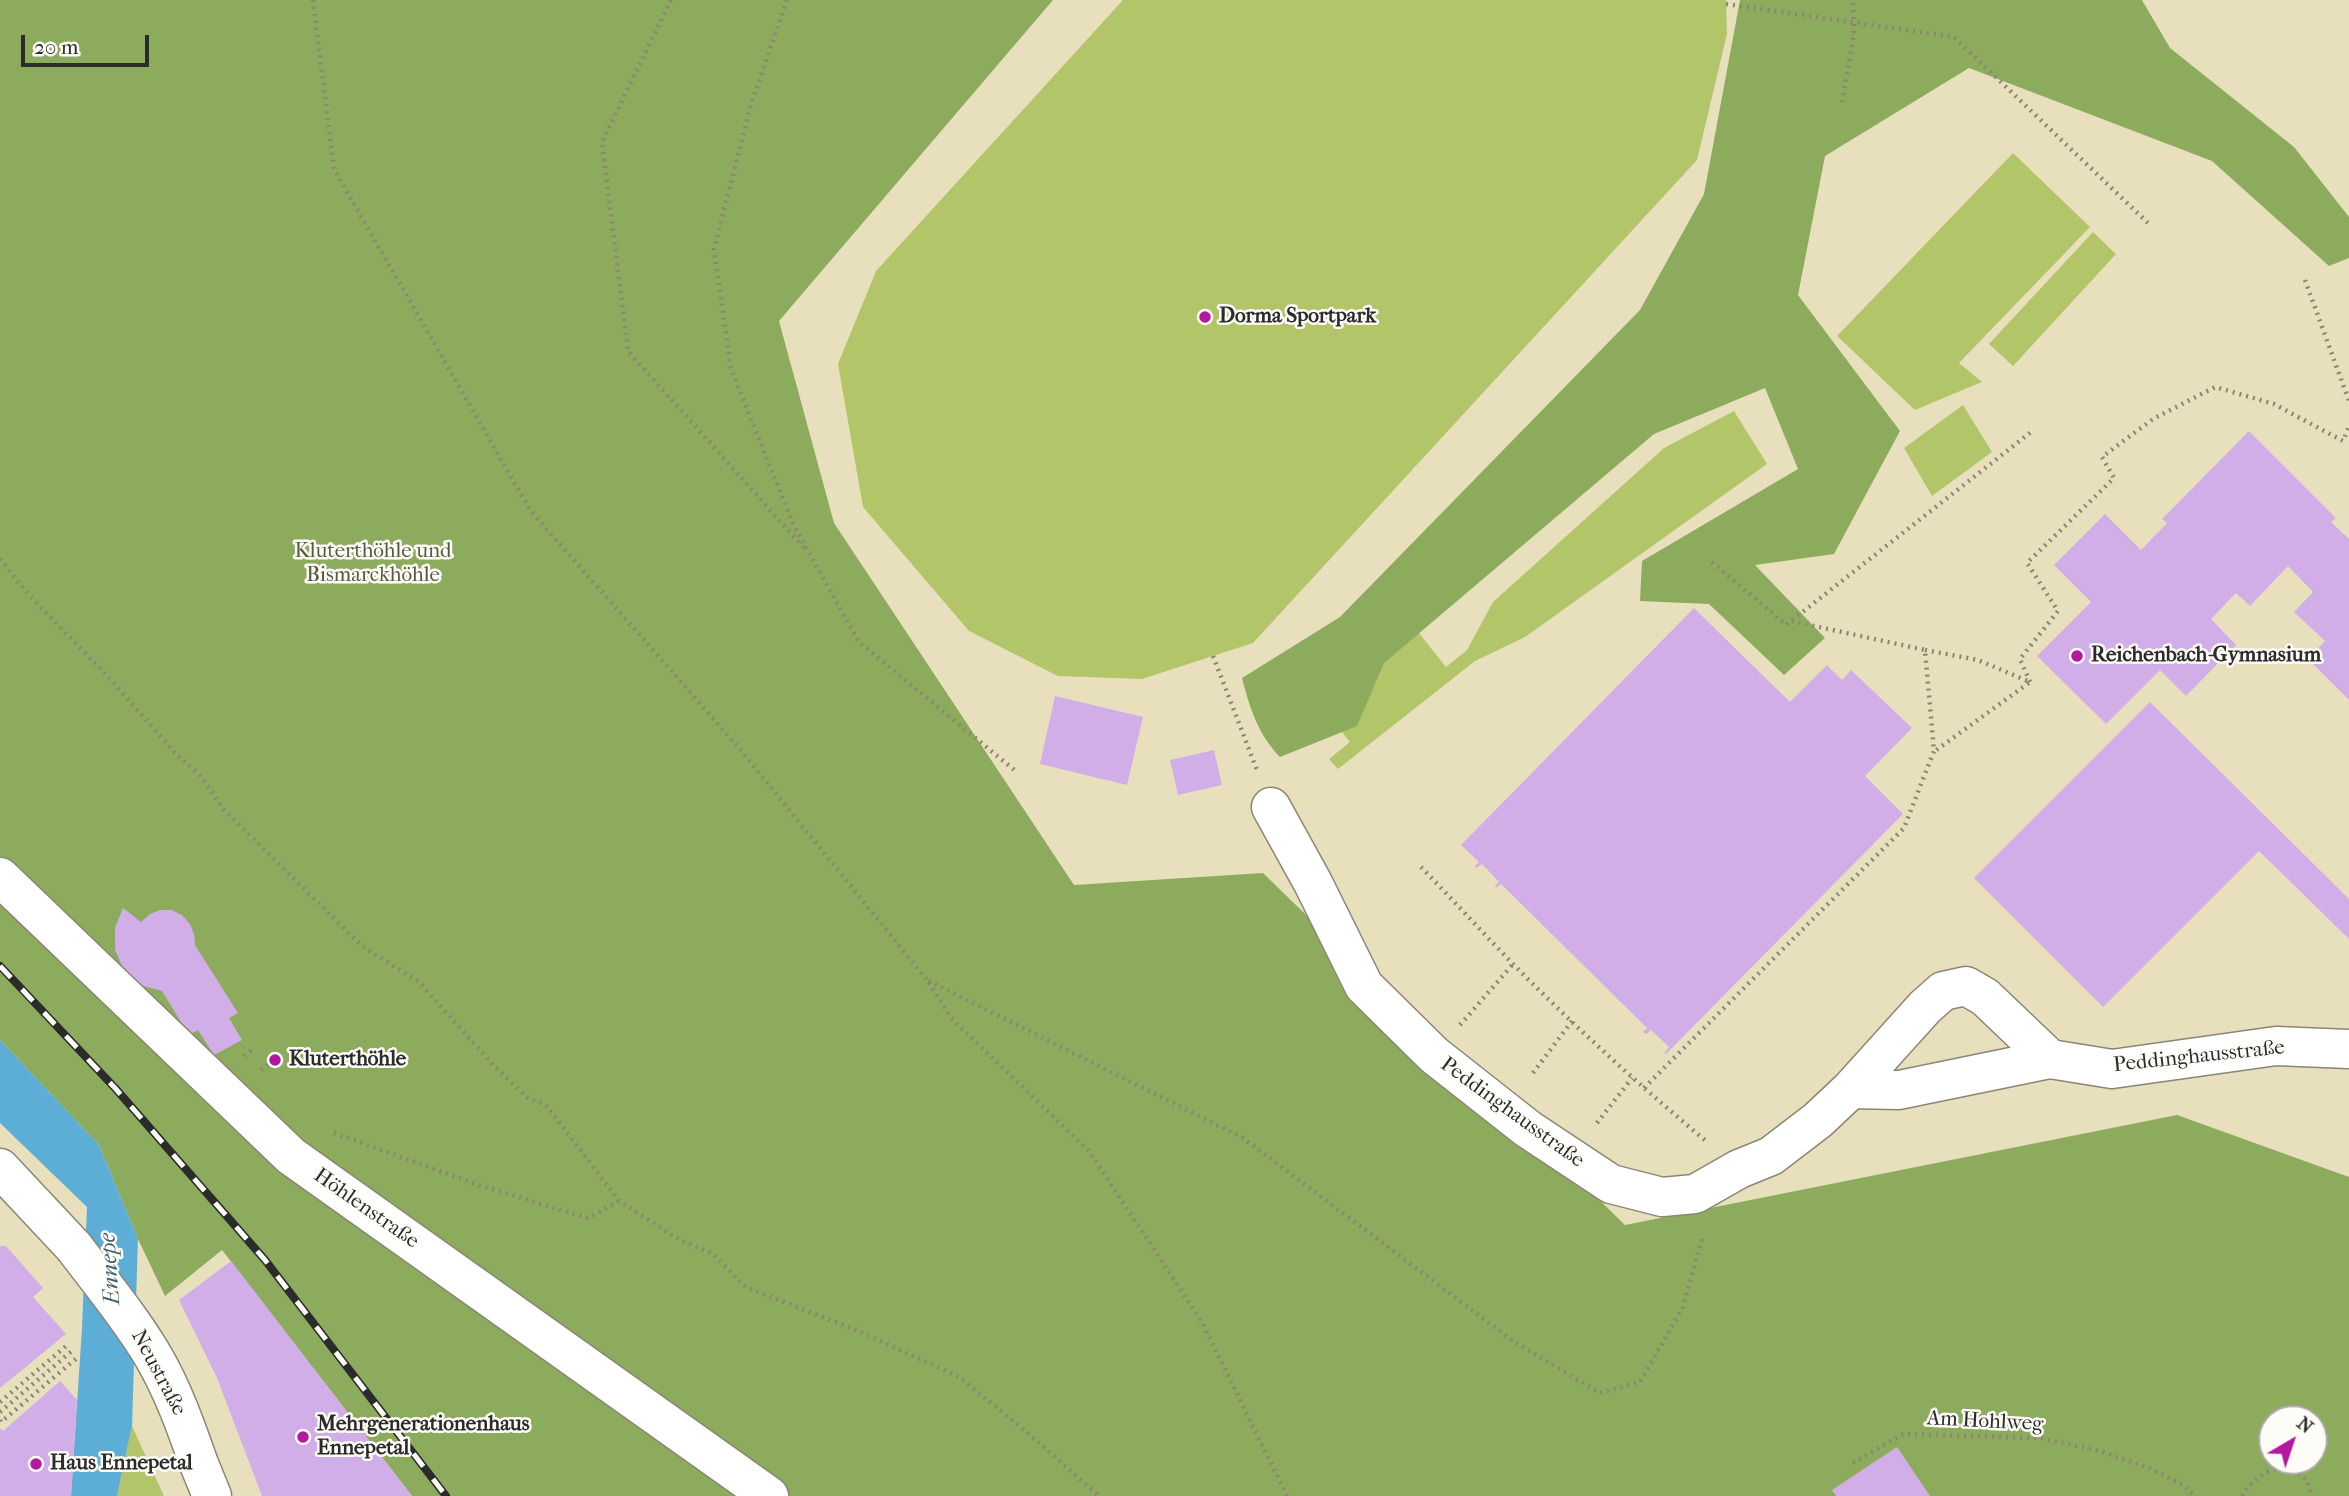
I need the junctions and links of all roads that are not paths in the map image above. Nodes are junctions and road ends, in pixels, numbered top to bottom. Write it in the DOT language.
graph roads {
  1 [pos="1271,807"];
  2 [pos="0,877"];
  3 [pos="2349,1049"];
  4 [pos="2050,1059"];
  5 [pos="1851,1088"];
  6 [pos="0,1168"];
  7 [pos="206,1480"];
  8 [pos="769,1496"];
  1 -- 5 [label="street, Peddinghausstraße"];
  2 -- 8 [label="street, Höhlenstraße"];
  3 -- 4 [label="street, Peddinghausstraße"];
  4 -- 5 [label="street, Peddinghausstraße"];
  4 -- 5 [label="street, Peddinghausstraße"];
  6 -- 7 [label="street, Neustraße, bridge"];
}
